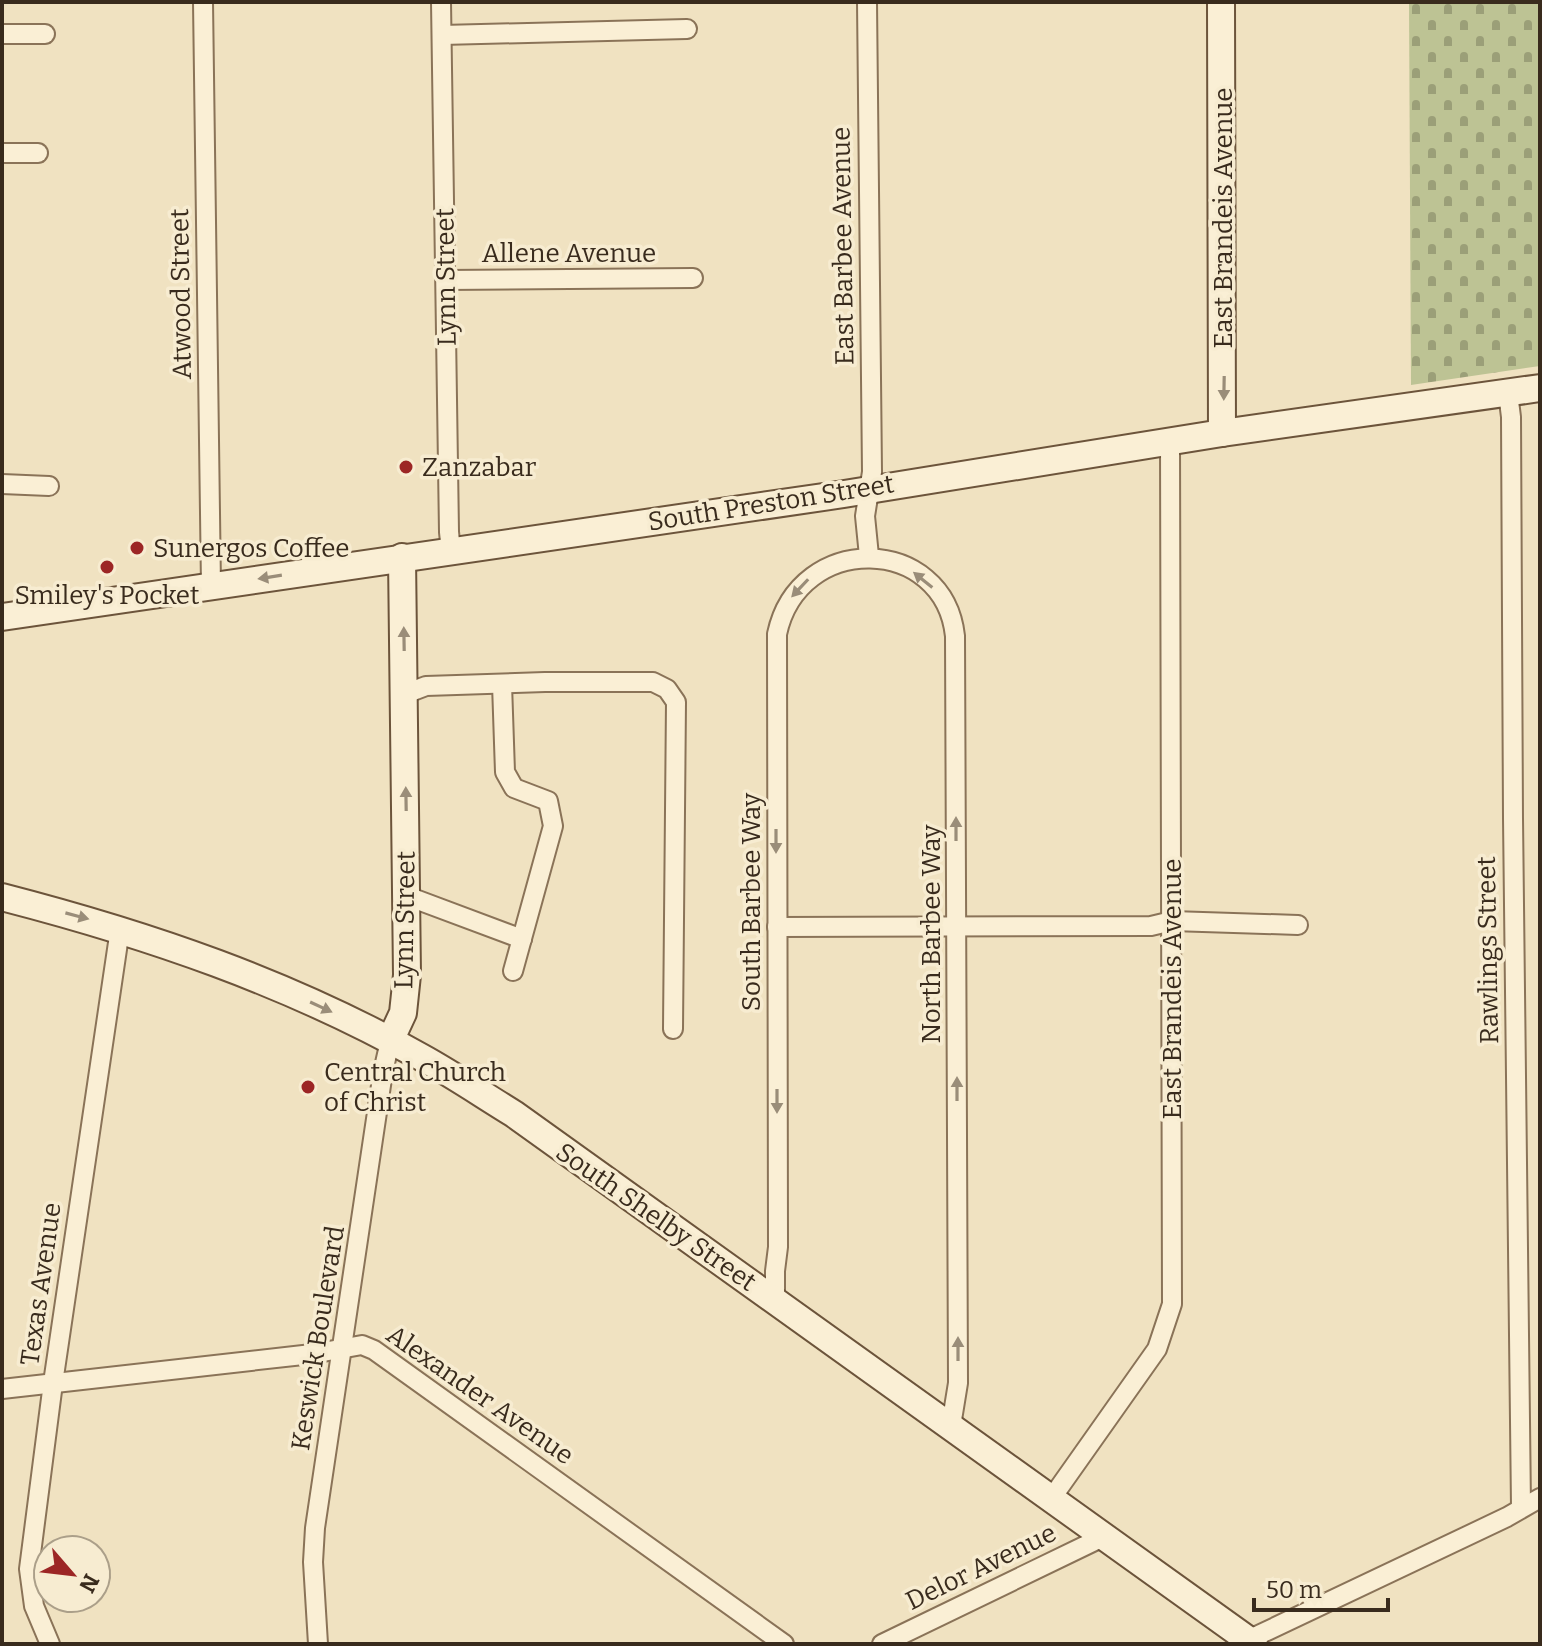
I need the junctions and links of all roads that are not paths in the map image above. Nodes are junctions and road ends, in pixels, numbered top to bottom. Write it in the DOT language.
graph roads {
  1 [pos="203,2"];
  2 [pos="441,2"];
  3 [pos="867,2"];
  4 [pos="1221,2"];
  5 [pos="687,29"];
  6 [pos="2,34"];
  7 [pos="45,34"];
  8 [pos="442,35"];
  9 [pos="2,153"];
  10 [pos="38,153"];
  11 [pos="693,278"];
  12 [pos="446,280"];
  13 [pos="1540,388"];
  14 [pos="1508,393"];
  15 [pos="1222,433"];
  16 [pos="1170,442"];
  17 [pos="2,484"];
  18 [pos="49,486"];
  19 [pos="869,489"];
  20 [pos="451,551"];
  21 [pos="869,556"];
  22 [pos="402,557"];
  23 [pos="211,586"];
  24 [pos="2,617"];
  25 [pos="502,684"];
  26 [pos="405,694"];
  27 [pos="407,896"];
  28 [pos="2,897"];
  29 [pos="1172,921"];
  30 [pos="1298,925"];
  31 [pos="957,926"];
  32 [pos="777,927"];
  33 [pos="120,929"];
  34 [pos="522,939"];
  35 [pos="513,971"];
  36 [pos="673,1029"];
  37 [pos="390,1041"];
  38 [pos="775,1301"];
  39 [pos="343,1348"];
  40 [pos="53,1383"];
  41 [pos="2,1389"];
  42 [pos="951,1426"];
  43 [pos="1540,1498"];
  44 [pos="1051,1499"];
  45 [pos="1521,1507"];
  46 [pos="1103,1537"];
  47 [pos="1251,1642"];
  48 [pos="50,1644"];
  49 [pos="318,1644"];
  50 [pos="784,1644"];
  51 [pos="882,1644"];
  1 -- 23 [label="street, Atwood Street"];
  2 -- 8 [label="street, Lynn Street"];
  3 -- 19 [label="street, East Barbee Avenue"];
  4 -- 15 [label="main road, East Brandeis Avenue, one-way"];
  5 -- 8 [label="street"];
  6 -- 7 [label="street"];
  8 -- 12 [label="street, Lynn Street"];
  9 -- 10 [label="street"];
  11 -- 12 [label="street, Allene Avenue"];
  12 -- 20 [label="street, Lynn Street"];
  13 -- 14 [label="main road, South Preston Street"];
  14 -- 15 [label="main road, South Preston Street"];
  14 -- 45 [label="street, Rawlings Street"];
  15 -- 16 [label="main road, South Preston Street"];
  16 -- 19 [label="main road, South Preston Street"];
  16 -- 29 [label="street, East Brandeis Avenue"];
  17 -- 18 [label="street"];
  19 -- 20 [label="main road, South Preston Street"];
  19 -- 21 [label="street"];
  20 -- 22 [label="main road, South Preston Street"];
  31 -- 21 [label="street, North Barbee Way, one-way"];
  21 -- 32 [label="street, South Barbee Way, one-way"];
  22 -- 23 [label="main road, South Preston Street, one-way"];
  26 -- 22 [label="main road, Lynn Street, one-way"];
  23 -- 24 [label="main road, South Preston Street"];
  25 -- 26 [label="street"];
  25 -- 34 [label="street"];
  25 -- 36 [label="street"];
  27 -- 26 [label="main road, Lynn Street, one-way"];
  27 -- 34 [label="street"];
  27 -- 37 [label="main road, Lynn Street"];
  28 -- 33 [label="main road, South Shelby Street, one-way"];
  29 -- 30 [label="street"];
  29 -- 31 [label="street"];
  29 -- 44 [label="street, East Brandeis Avenue"];
  31 -- 32 [label="street"];
  42 -- 31 [label="street, North Barbee Way, one-way"];
  32 -- 38 [label="street, South Barbee Way, one-way"];
  33 -- 37 [label="main road, South Shelby Street, one-way"];
  33 -- 40 [label="street, Texas Avenue"];
  34 -- 35 [label="street"];
  37 -- 38 [label="main road, South Shelby Street"];
  37 -- 39 [label="street, Keswick Boulevard"];
  38 -- 42 [label="main road, South Shelby Street"];
  39 -- 40 [label="street, Alexander Avenue"];
  39 -- 49 [label="street, Keswick Boulevard"];
  39 -- 50 [label="street, Alexander Avenue"];
  40 -- 41 [label="street, Alexander Avenue"];
  40 -- 48 [label="street, Texas Avenue"];
  42 -- 44 [label="main road, South Shelby Street"];
  43 -- 45 [label="street"];
  44 -- 46 [label="main road, South Shelby Street"];
  45 -- 47 [label="street"];
  46 -- 47 [label="main road, South Shelby Street"];
  46 -- 51 [label="street, Delor Avenue"];
}
